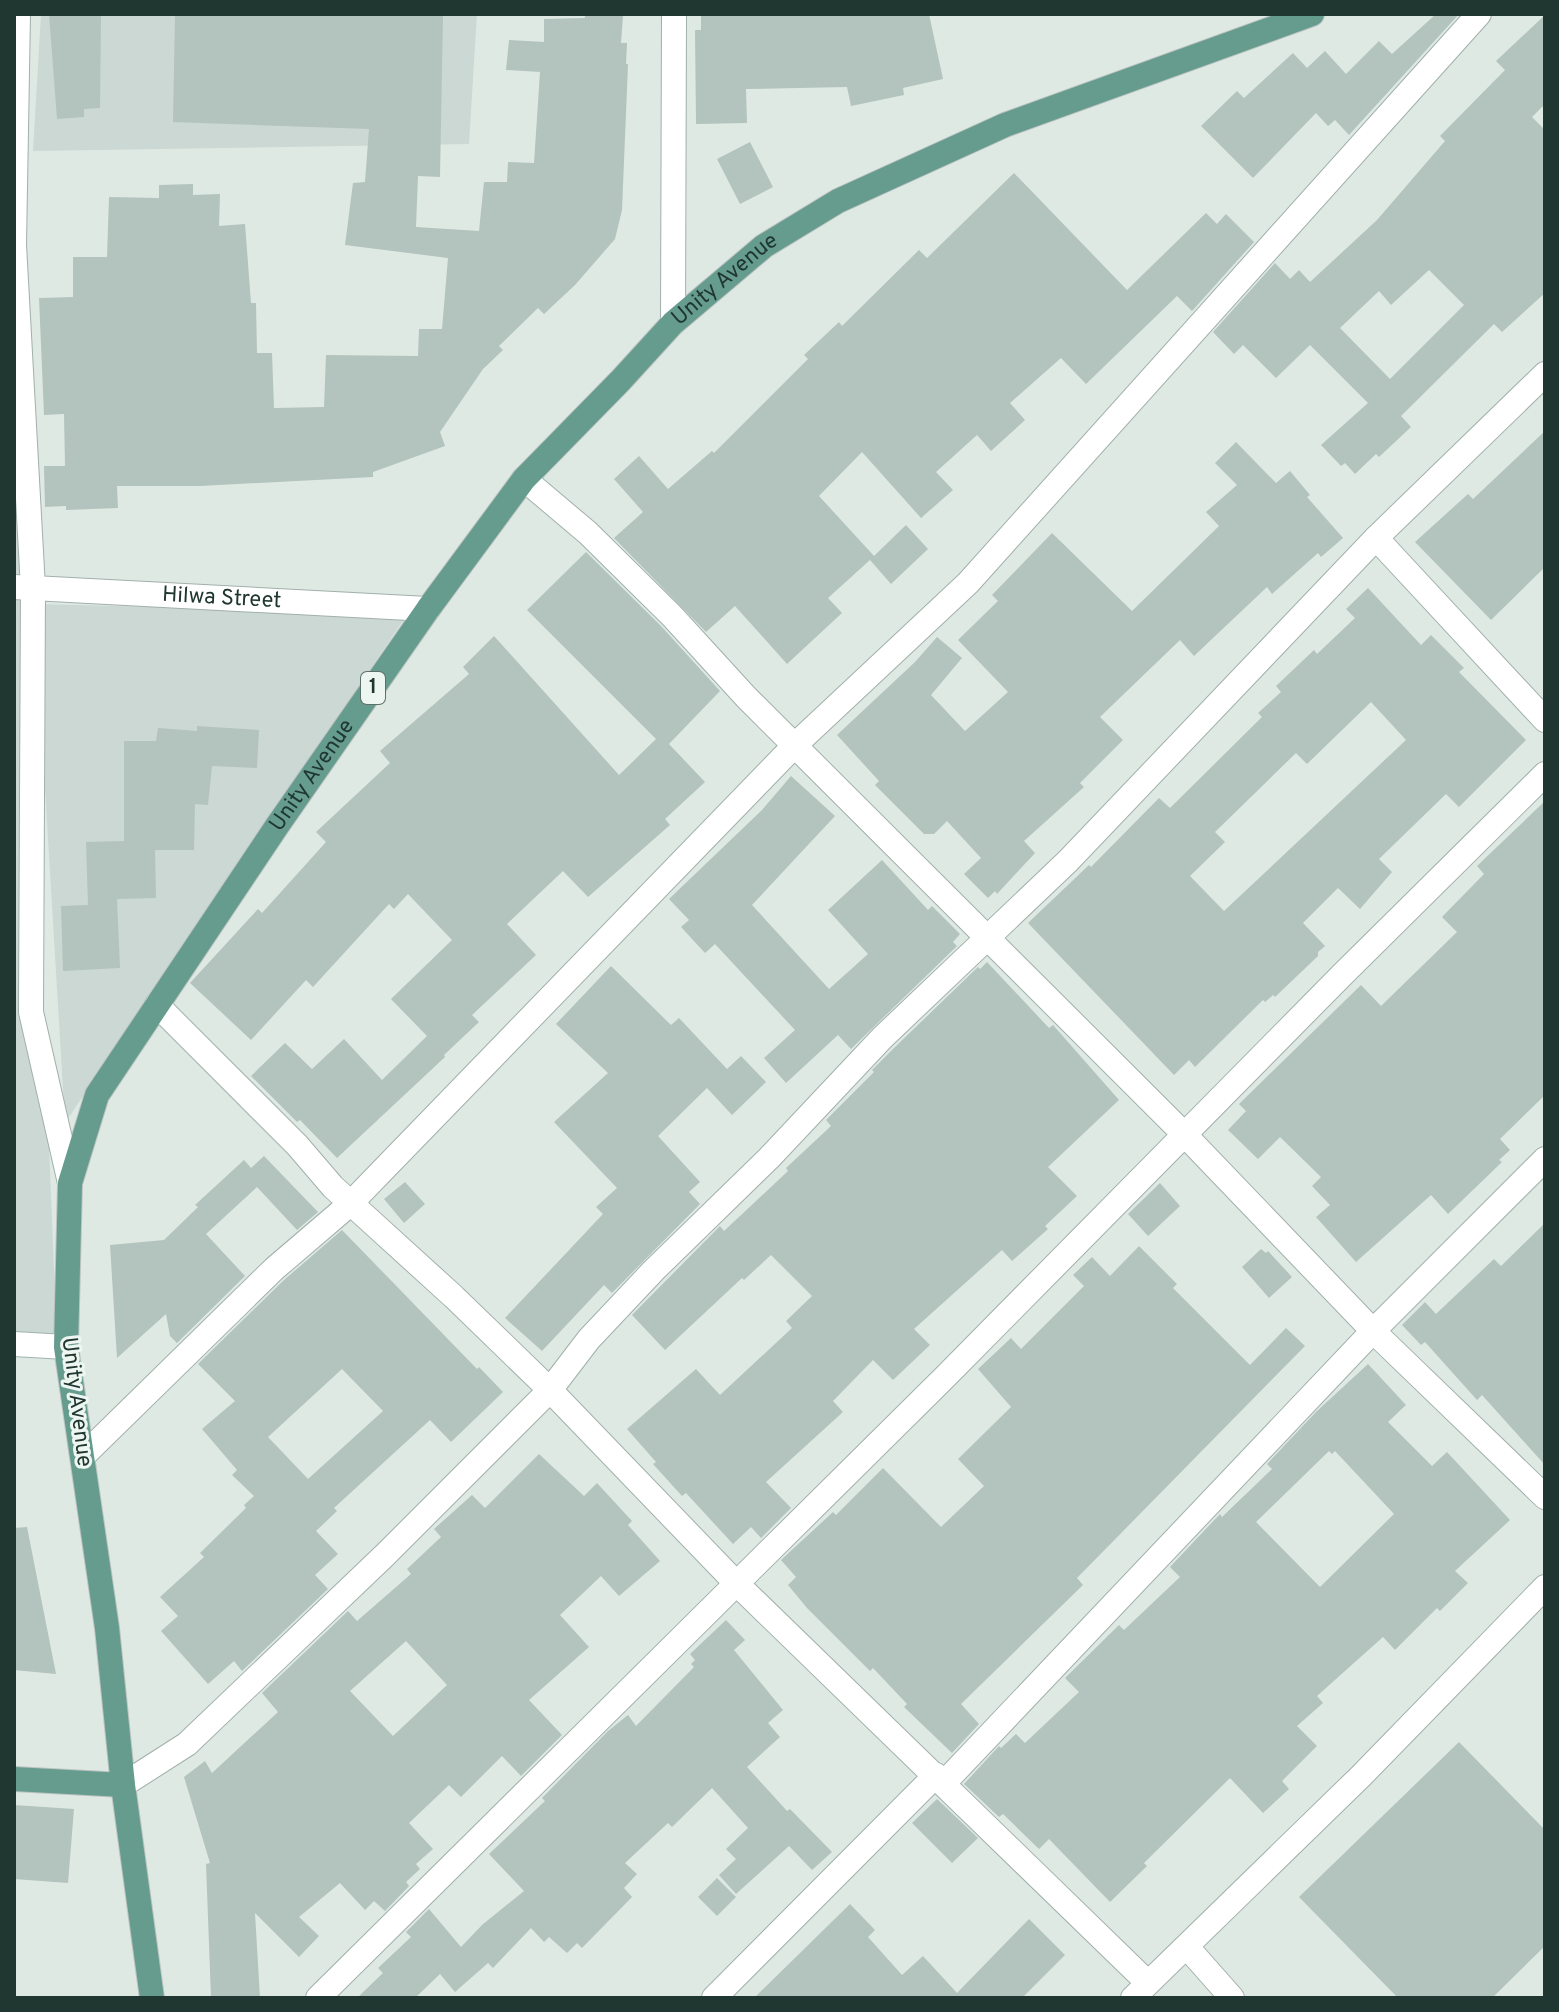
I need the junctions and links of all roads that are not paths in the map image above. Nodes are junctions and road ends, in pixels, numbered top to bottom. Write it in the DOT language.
graph roads {
  1 [pos="18,14"];
  2 [pos="674,14"];
  3 [pos="1312,14"];
  4 [pos="1479,14"];
  5 [pos="14,245"];
  6 [pos="673,323"];
  7 [pos="1545,374"];
  8 [pos="524,479"];
  9 [pos="1376,538"];
  10 [pos="23,588"];
  11 [pos="428,609"];
  12 [pos="1545,720"];
  13 [pos="795,745"];
  14 [pos="1545,774"];
  15 [pos="989,938"];
  16 [pos="157,1005"];
  17 [pos="1185,1135"];
  18 [pos="1545,1159"];
  19 [pos="70,1183"];
  20 [pos="350,1204"];
  21 [pos="1373,1331"];
  22 [pos="14,1344"];
  23 [pos="66,1347"];
  24 [pos="550,1390"];
  25 [pos="83,1456"];
  26 [pos="1545,1497"];
  27 [pos="736,1583"];
  28 [pos="1545,1587"];
  29 [pos="14,1779"];
  30 [pos="940,1779"];
  31 [pos="123,1785"];
  32 [pos="1187,1947"];
  33 [pos="1140,1990"];
  34 [pos="152,1998"];
  35 [pos="318,1998"];
  36 [pos="714,1998"];
  37 [pos="1232,1998"];
  1 -- 5 [label="street"];
  2 -- 6 [label="street"];
  3 -- 6 [label="main road, Unity Avenue / 1"];
  4 -- 13 [label="street"];
  5 -- 10 [label="street"];
  6 -- 8 [label="main road, Unity Avenue / 1"];
  7 -- 9 [label="street"];
  8 -- 11 [label="main road, Unity Avenue / 1"];
  8 -- 13 [label="street"];
  9 -- 12 [label="street"];
  9 -- 15 [label="street"];
  10 -- 11 [label="street, Hilwa Street"];
  10 -- 19 [label="street"];
  11 -- 16 [label="main road, Unity Avenue / 1"];
  13 -- 15 [label="street"];
  13 -- 20 [label="street"];
  14 -- 17 [label="street"];
  15 -- 17 [label="street"];
  15 -- 24 [label="street"];
  16 -- 19 [label="main road, Unity Avenue / 1"];
  16 -- 20 [label="street"];
  17 -- 21 [label="street"];
  17 -- 27 [label="street"];
  18 -- 21 [label="street"];
  19 -- 23 [label="main road, Unity Avenue / 1"];
  20 -- 24 [label="street"];
  20 -- 25 [label="street"];
  21 -- 26 [label="street"];
  21 -- 30 [label="street"];
  22 -- 23 [label="street"];
  23 -- 25 [label="main road, Unity Avenue / 1"];
  24 -- 27 [label="street"];
  24 -- 31 [label="street"];
  25 -- 31 [label="main road, Unity Avenue / 1"];
  27 -- 30 [label="street"];
  27 -- 35 [label="street"];
  28 -- 32 [label="street"];
  29 -- 31 [label="main road"];
  30 -- 33 [label="street"];
  30 -- 36 [label="street"];
  31 -- 34 [label="main road, Unity Avenue"];
  32 -- 33 [label="street"];
  32 -- 37 [label="street"];
}
